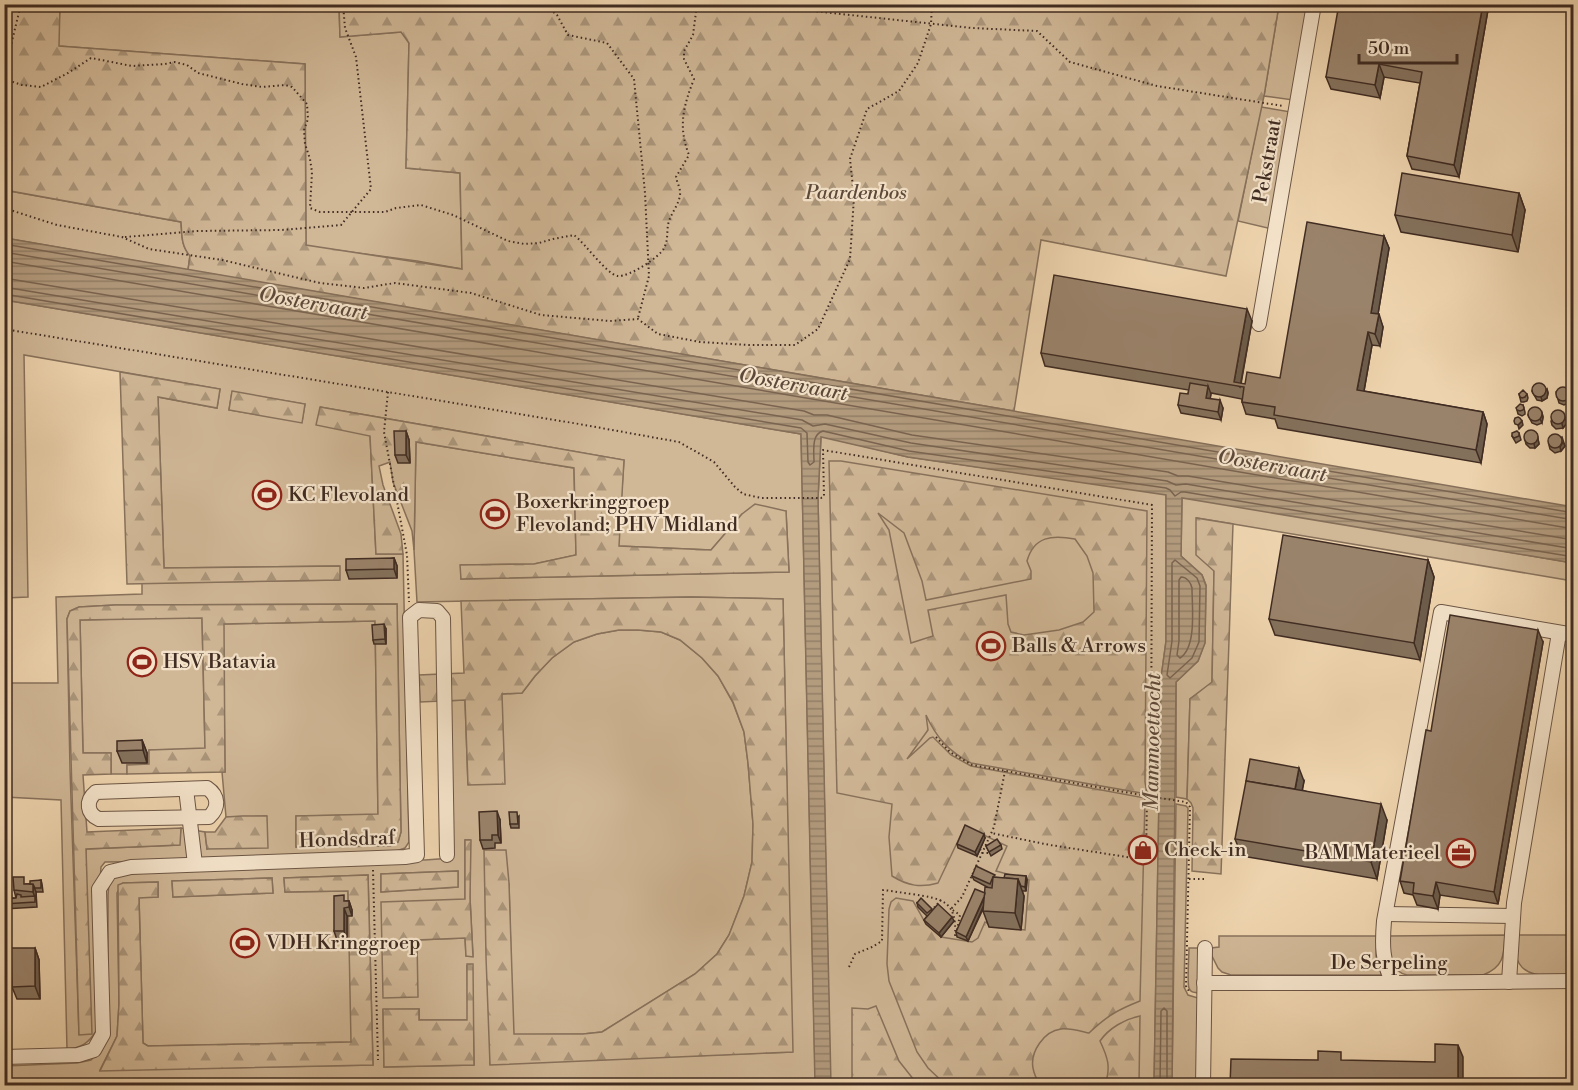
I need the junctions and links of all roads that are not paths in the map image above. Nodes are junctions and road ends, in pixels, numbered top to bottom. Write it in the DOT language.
graph roads {
  1 [pos="1314,4"];
  2 [pos="1259,324"];
  3 [pos="1566,634"];
  4 [pos="186,789"];
  5 [pos="190,817"];
  6 [pos="447,855"];
  7 [pos="195,864"];
  8 [pos="1386,914"];
  9 [pos="1513,916"];
  10 [pos="1205,948"];
  11 [pos="1574,981"];
  12 [pos="1509,982"];
  13 [pos="1394,983"];
  14 [pos="1204,989"];
  15 [pos="4,1057"];
  16 [pos="1203,1086"];
  1 -- 2 [label="street, Pekstraat"];
  3 -- 8 [label="street"];
  3 -- 9 [label="street"];
  4 -- 5 [label="street"];
  4 -- 5 [label="street"];
  4 -- 5 [label="street"];
  5 -- 7 [label="street"];
  6 -- 7 [label="street, Hondsdraf"];
  7 -- 15 [label="street, Hondsdraf"];
  8 -- 9 [label="street"];
  8 -- 13 [label="street"];
  9 -- 12 [label="street"];
  10 -- 14 [label="street"];
  11 -- 12 [label="street, De Serpeling"];
  12 -- 13 [label="street, De Serpeling"];
  13 -- 14 [label="street, De Serpeling"];
  14 -- 16 [label="street"];
}
